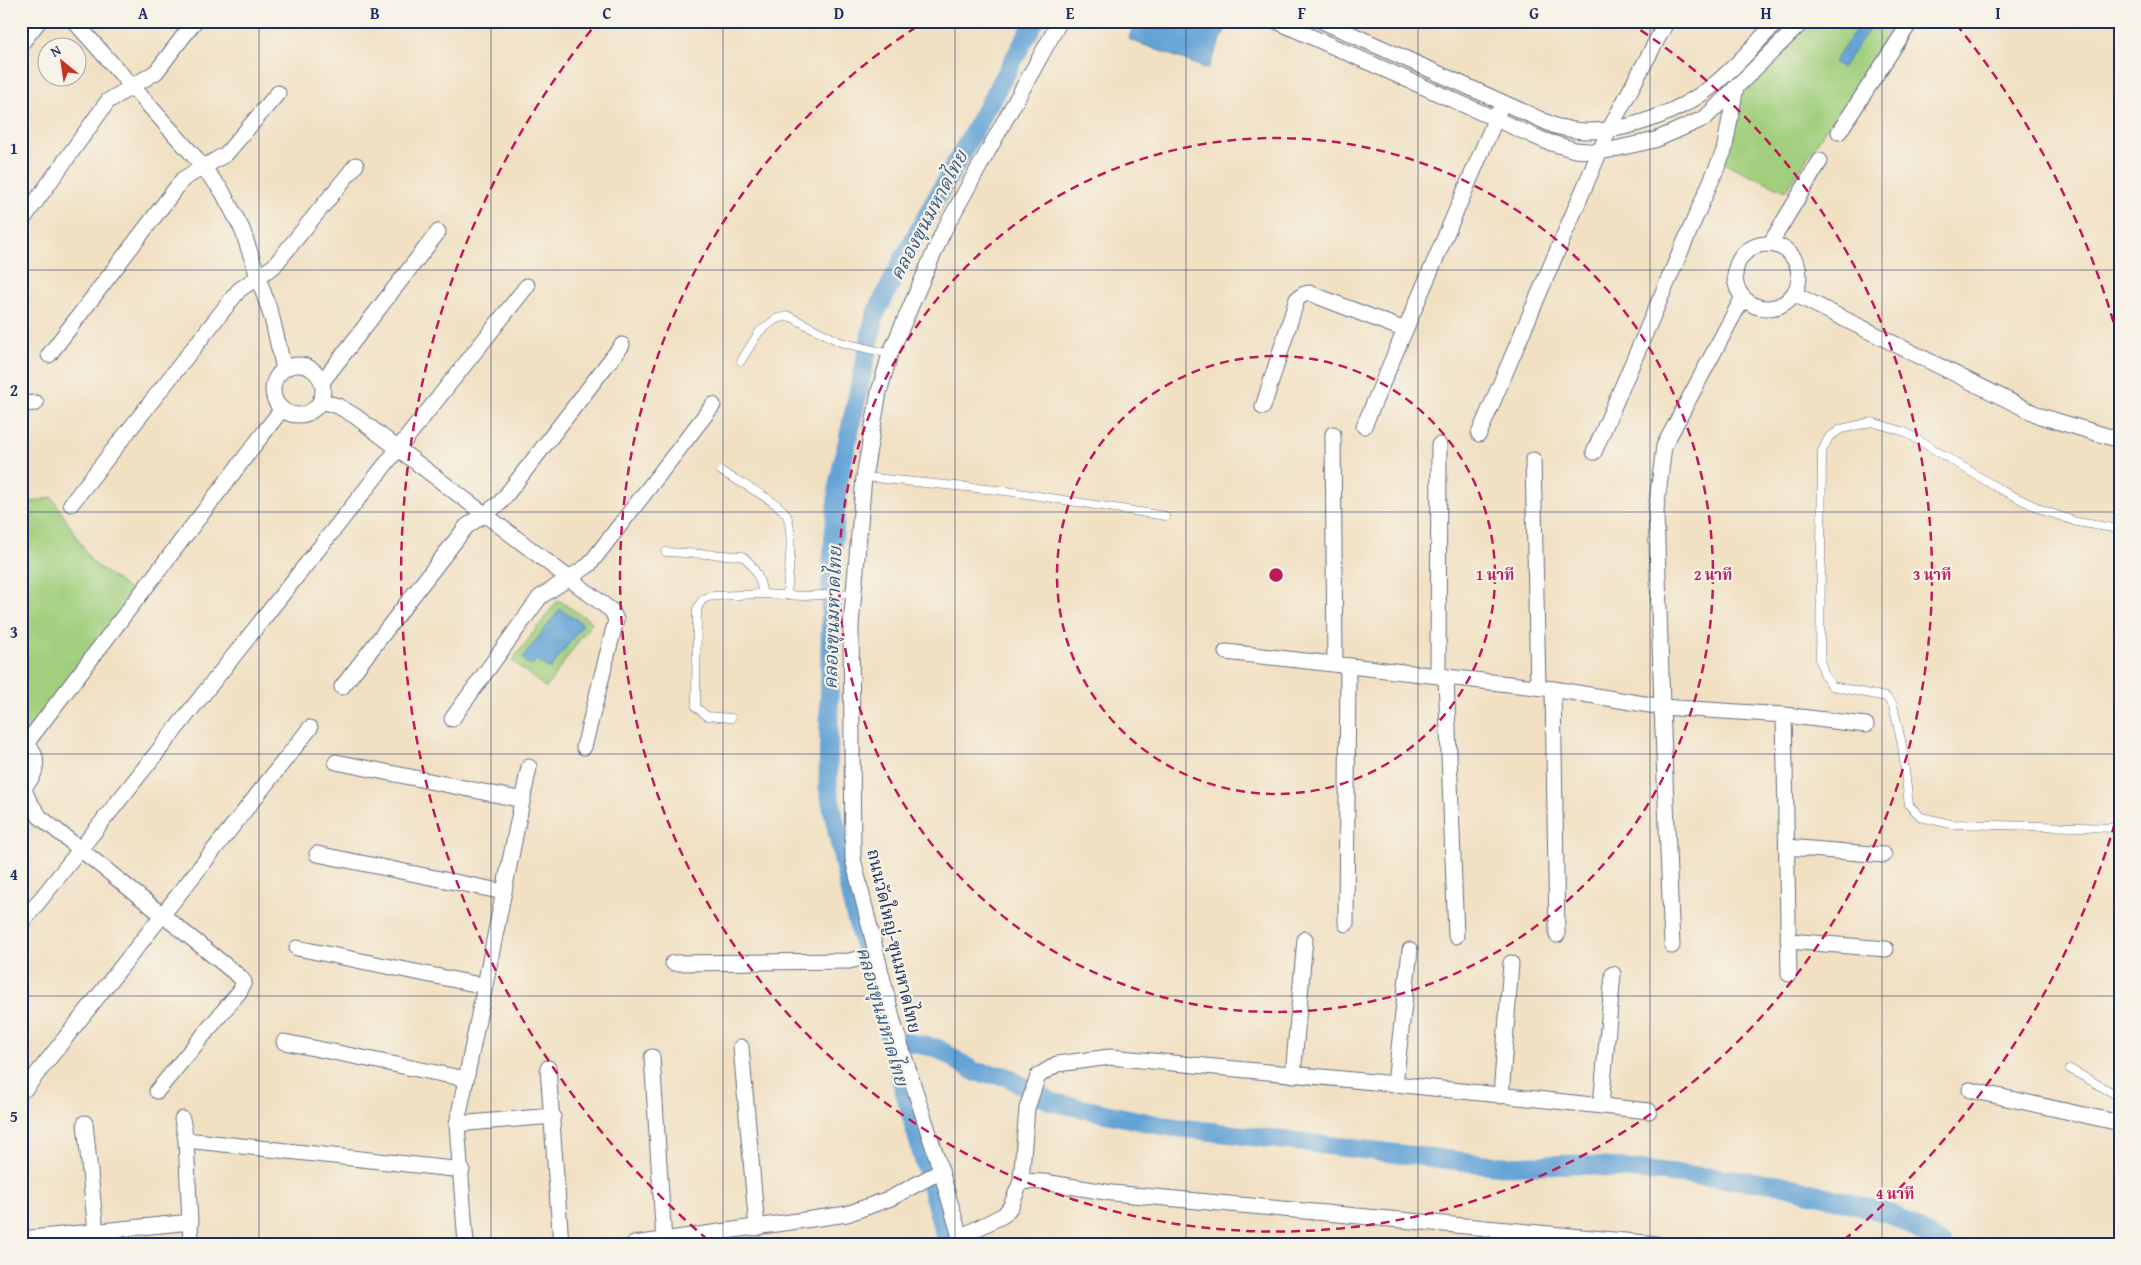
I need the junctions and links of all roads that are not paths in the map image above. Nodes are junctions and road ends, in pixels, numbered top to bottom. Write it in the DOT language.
graph roads {
  1 [pos="39,21"];
  2 [pos="74,21"];
  3 [pos="195,21"];
  4 [pos="1060,21"];
  5 [pos="1276,21"];
  6 [pos="1322,21"];
  7 [pos="1668,21"];
  8 [pos="1778,21"];
  9 [pos="1803,21"];
  10 [pos="1911,21"];
  11 [pos="21,44"];
  12 [pos="1726,75"];
  13 [pos="133,88"];
  14 [pos="1737,89"];
  15 [pos="278,93"];
  16 [pos="1502,103"];
  17 [pos="1496,119"];
  18 [pos="1609,130"];
  19 [pos="1839,132"];
  20 [pos="1601,152"];
  21 [pos="1820,161"];
  22 [pos="356,165"];
  23 [pos="204,168"];
  24 [pos="21,222"];
  25 [pos="438,232"];
  26 [pos="1770,244"];
  27 [pos="258,278"];
  28 [pos="527,286"];
  29 [pos="1794,294"];
  30 [pos="1742,299"];
  31 [pos="1405,330"];
  32 [pos="622,344"];
  33 [pos="884,353"];
  34 [pos="49,355"];
  35 [pos="741,361"];
  36 [pos="284,369"];
  37 [pos="322,382"];
  38 [pos="320,401"];
  39 [pos="713,405"];
  40 [pos="1264,407"];
  41 [pos="282,409"];
  42 [pos="1364,426"];
  43 [pos="1333,434"];
  44 [pos="1479,434"];
  45 [pos="2120,440"];
  46 [pos="1439,445"];
  47 [pos="398,448"];
  48 [pos="1594,452"];
  49 [pos="1533,460"];
  50 [pos="721,471"];
  51 [pos="864,477"];
  52 [pos="71,504"];
  53 [pos="484,514"];
  54 [pos="1165,516"];
  55 [pos="2120,529"];
  56 [pos="666,552"];
  57 [pos="569,578"];
  58 [pos="762,594"];
  59 [pos="846,594"];
  60 [pos="787,595"];
  61 [pos="1226,652"];
  62 [pos="1341,665"];
  63 [pos="1442,677"];
  64 [pos="342,687"];
  65 [pos="1538,687"];
  66 [pos="1553,689"];
  67 [pos="1662,707"];
  68 [pos="1784,715"];
  69 [pos="731,718"];
  70 [pos="452,719"];
  71 [pos="1866,725"];
  72 [pos="310,728"];
  73 [pos="23,744"];
  74 [pos="584,747"];
  75 [pos="336,762"];
  76 [pos="529,768"];
  77 [pos="22,788"];
  78 [pos="523,800"];
  79 [pos="2120,828"];
  80 [pos="1786,847"];
  81 [pos="81,849"];
  82 [pos="317,854"];
  83 [pos="1884,855"];
  84 [pos="504,892"];
  85 [pos="164,915"];
  86 [pos="21,924"];
  87 [pos="1346,924"];
  88 [pos="1557,935"];
  89 [pos="1456,936"];
  90 [pos="1305,938"];
  91 [pos="1789,942"];
  92 [pos="1672,946"];
  93 [pos="297,948"];
  94 [pos="1886,949"];
  95 [pos="1410,950"];
  96 [pos="872,956"];
  97 [pos="673,963"];
  98 [pos="1511,963"];
  99 [pos="1613,974"];
  100 [pos="1789,974"];
  101 [pos="485,986"];
  102 [pos="284,1042"];
  103 [pos="741,1048"];
  104 [pos="652,1057"];
  105 [pos="548,1068"];
  106 [pos="2070,1069"];
  107 [pos="1293,1075"];
  108 [pos="466,1079"];
  109 [pos="1395,1084"];
  110 [pos="25,1089"];
  111 [pos="1970,1090"];
  112 [pos="157,1091"];
  113 [pos="1501,1096"];
  114 [pos="2120,1097"];
  115 [pos="1601,1105"];
  116 [pos="1649,1111"];
  117 [pos="553,1116"];
  118 [pos="182,1119"];
  119 [pos="85,1123"];
  120 [pos="457,1124"];
  121 [pos="2120,1124"];
  122 [pos="186,1140"];
  123 [pos="462,1170"];
  124 [pos="936,1174"];
  125 [pos="1021,1180"];
  126 [pos="191,1222"];
  127 [pos="757,1228"];
  128 [pos="96,1232"];
  129 [pos="21,1239"];
  130 [pos="961,1240"];
  131 [pos="664,1241"];
  132 [pos="191,1244"];
  133 [pos="466,1244"];
  134 [pos="561,1244"];
  135 [pos="634,1244"];
  136 [pos="1657,1244"];
  1 -- 11 [label="street"];
  2 -- 13 [label="street"];
  3 -- 13 [label="street"];
  4 -- 33 [label="street, ถนนวัดใหญ่-ขุนมหาดไทย"];
  5 -- 17 [label="street"];
  6 -- 16 [label="street"];
  7 -- 18 [label="street"];
  8 -- 12 [label="street"];
  9 -- 14 [label="street"];
  10 -- 19 [label="street"];
  12 -- 14 [label="street"];
  12 -- 18 [label="street"];
  13 -- 23 [label="street"];
  13 -- 24 [label="street"];
  14 -- 20 [label="street"];
  14 -- 48 [label="street"];
  15 -- 23 [label="street"];
  16 -- 17 [label="street"];
  16 -- 18 [label="street"];
  17 -- 20 [label="street"];
  17 -- 31 [label="street"];
  18 -- 20 [label="street"];
  20 -- 44 [label="street"];
  21 -- 26 [label="street"];
  22 -- 27 [label="street"];
  23 -- 27 [label="street"];
  23 -- 34 [label="street"];
  25 -- 37 [label="street"];
  26 -- 29 [label="street"];
  26 -- 30 [label="street"];
  27 -- 36 [label="street"];
  27 -- 52 [label="street"];
  28 -- 47 [label="street"];
  29 -- 30 [label="street"];
  29 -- 45 [label="street"];
  30 -- 67 [label="street"];
  31 -- 40 [label="street"];
  31 -- 42 [label="street"];
  32 -- 53 [label="street"];
  33 -- 35 [label="lane"];
  33 -- 51 [label="street, ถนนวัดใหญ่-ขุนมหาดไทย"];
  36 -- 37 [label="street"];
  36 -- 41 [label="street"];
  37 -- 38 [label="street"];
  38 -- 41 [label="street"];
  38 -- 47 [label="street"];
  39 -- 57 [label="street"];
  41 -- 73 [label="street"];
  43 -- 62 [label="street"];
  46 -- 63 [label="street"];
  47 -- 53 [label="street"];
  47 -- 81 [label="street"];
  49 -- 65 [label="street"];
  50 -- 60 [label="lane"];
  51 -- 54 [label="lane"];
  51 -- 59 [label="street, ถนนวัดใหญ่-ขุนมหาดไทย"];
  53 -- 57 [label="street"];
  53 -- 64 [label="street"];
  55 -- 79 [label="lane"];
  56 -- 58 [label="lane"];
  57 -- 70 [label="street"];
  57 -- 74 [label="street"];
  58 -- 60 [label="lane"];
  58 -- 69 [label="lane"];
  59 -- 60 [label="lane"];
  59 -- 96 [label="street, ถนนวัดใหญ่-ขุนมหาดไทย"];
  61 -- 62 [label="street"];
  62 -- 63 [label="street"];
  62 -- 87 [label="street"];
  63 -- 65 [label="street"];
  63 -- 89 [label="street"];
  65 -- 66 [label="street"];
  66 -- 67 [label="street"];
  66 -- 88 [label="street"];
  67 -- 68 [label="street"];
  67 -- 92 [label="street"];
  68 -- 71 [label="street"];
  68 -- 80 [label="street"];
  72 -- 85 [label="street"];
  73 -- 77 [label="street"];
  75 -- 78 [label="street"];
  76 -- 78 [label="street"];
  77 -- 81 [label="street"];
  78 -- 84 [label="street"];
  80 -- 83 [label="street"];
  80 -- 91 [label="street"];
  81 -- 85 [label="street"];
  81 -- 86 [label="street"];
  82 -- 84 [label="street"];
  84 -- 101 [label="street"];
  85 -- 110 [label="street"];
  85 -- 112 [label="street"];
  90 -- 107 [label="street"];
  91 -- 94 [label="street"];
  91 -- 100 [label="street"];
  93 -- 101 [label="street"];
  95 -- 109 [label="street"];
  96 -- 97 [label="street"];
  96 -- 124 [label="street, ถนนวัดใหญ่-ขุนมหาดไทย"];
  98 -- 113 [label="street"];
  99 -- 115 [label="street"];
  101 -- 108 [label="street"];
  102 -- 108 [label="street"];
  103 -- 127 [label="street"];
  104 -- 131 [label="street"];
  105 -- 117 [label="street"];
  106 -- 114 [label="lane"];
  107 -- 109 [label="street"];
  107 -- 125 [label="street"];
  108 -- 120 [label="street"];
  109 -- 113 [label="street"];
  111 -- 121 [label="street"];
  113 -- 115 [label="street"];
  115 -- 116 [label="street"];
  117 -- 120 [label="street"];
  117 -- 134 [label="street"];
  118 -- 122 [label="street"];
  119 -- 128 [label="street"];
  120 -- 123 [label="street"];
  122 -- 123 [label="street"];
  122 -- 126 [label="street"];
  123 -- 133 [label="street"];
  124 -- 127 [label="street"];
  124 -- 130 [label="street, ถนนวัดใหญ่-ขุนมหาดไทย"];
  125 -- 130 [label="street"];
  125 -- 136 [label="street"];
  126 -- 128 [label="street"];
  126 -- 132 [label="street"];
  127 -- 131 [label="street"];
  128 -- 129 [label="street"];
  131 -- 135 [label="street"];
}
